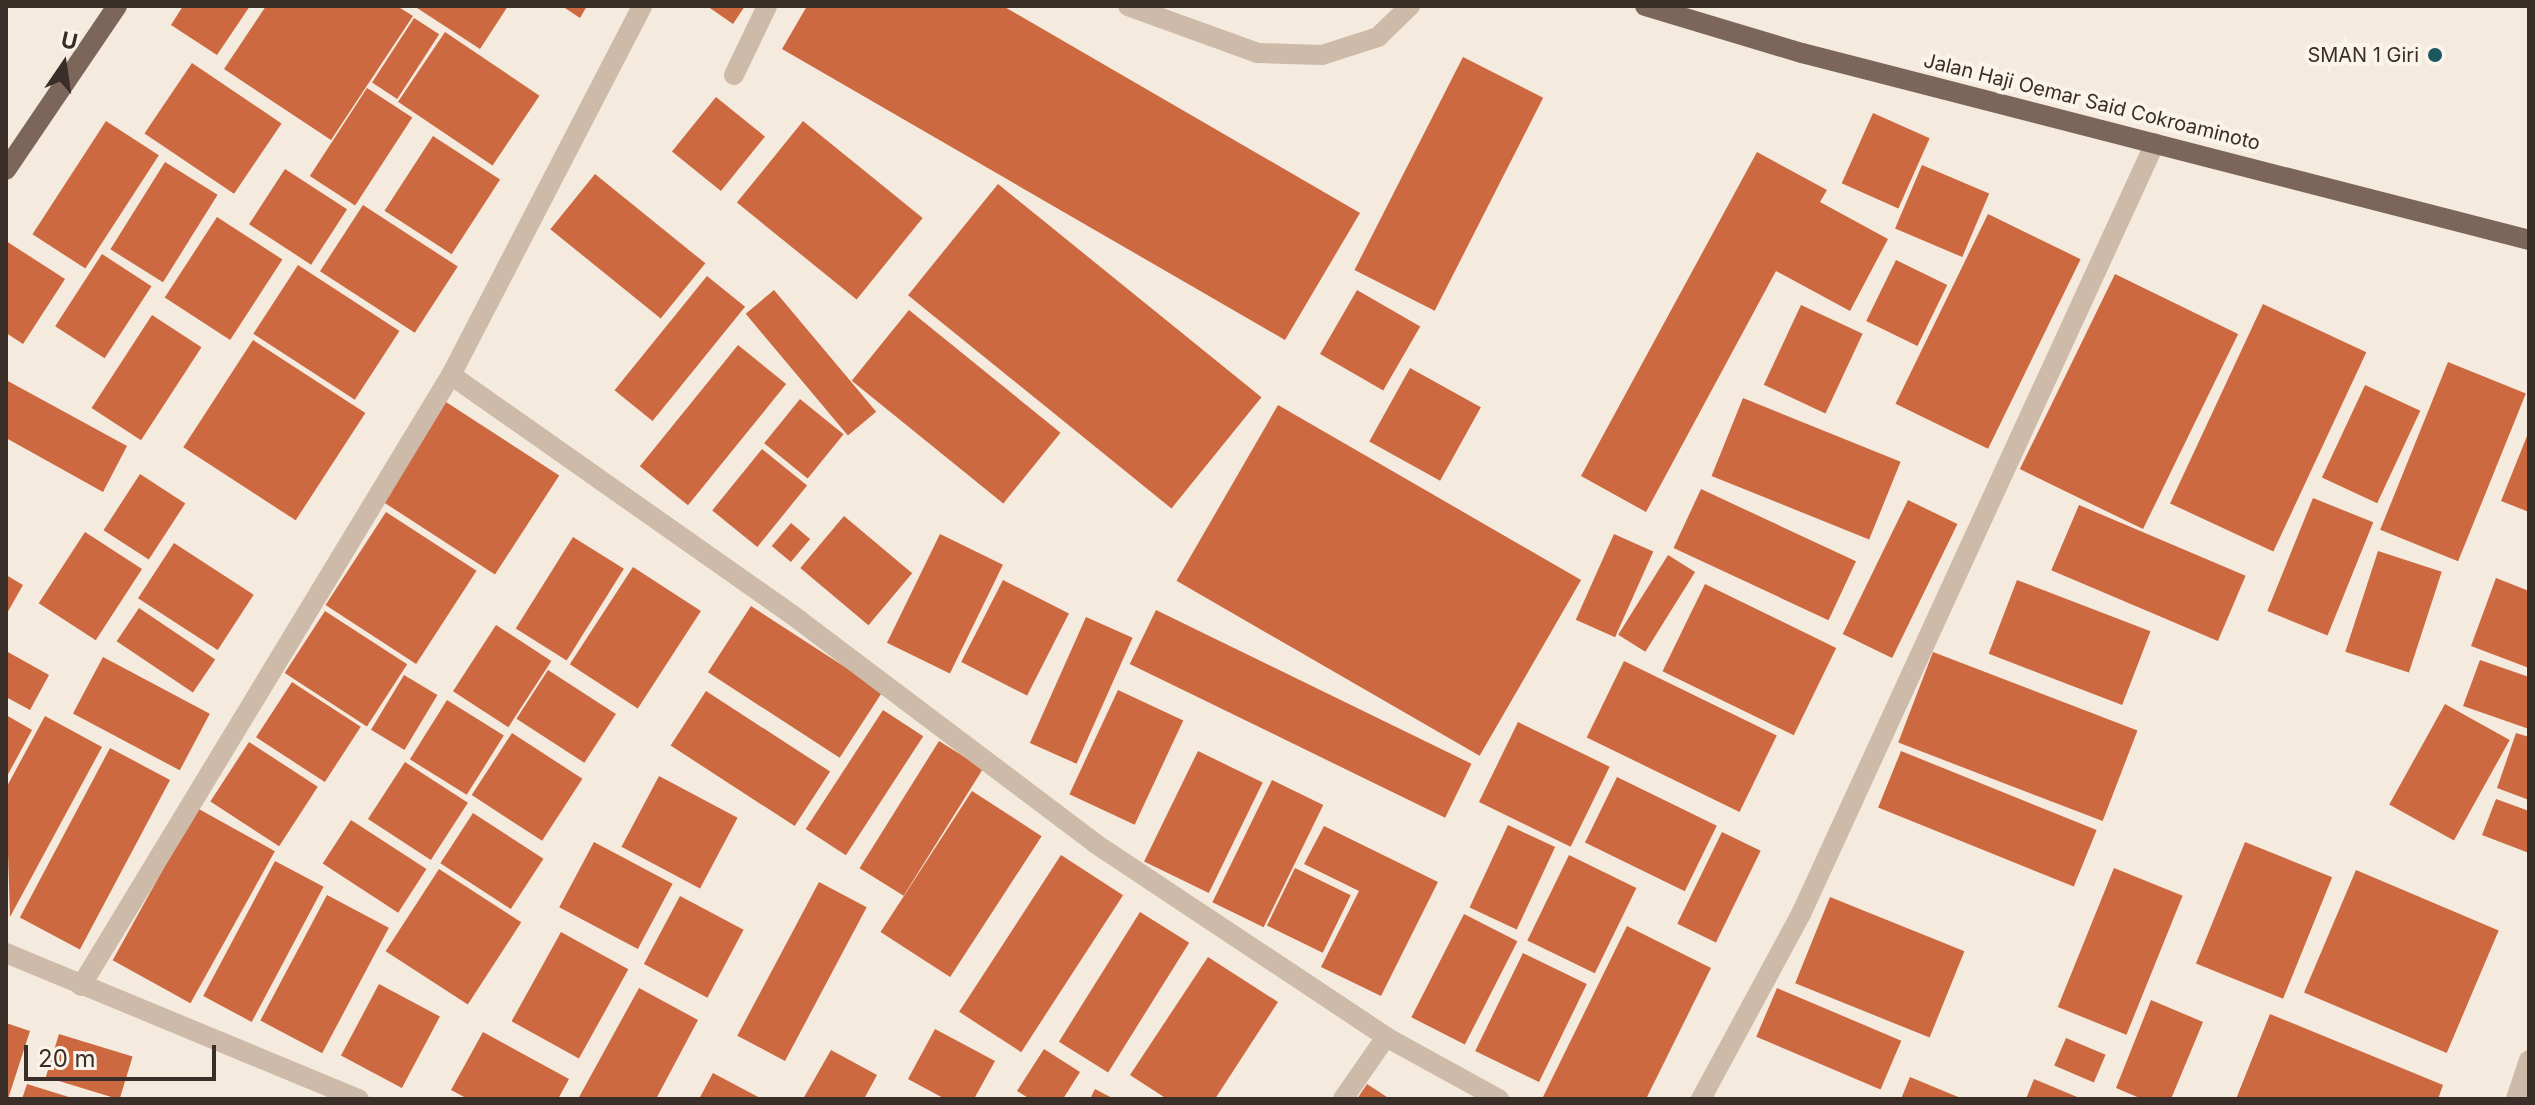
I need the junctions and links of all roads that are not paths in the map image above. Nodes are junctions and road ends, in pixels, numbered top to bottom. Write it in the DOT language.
graph roads {
  1 [pos="117,6"];
  2 [pos="642,6"];
  3 [pos="767,6"];
  4 [pos="1128,6"];
  5 [pos="1410,6"];
  6 [pos="1645,6"];
  7 [pos="734,75"];
  8 [pos="2155,143"];
  9 [pos="6,170"];
  10 [pos="2529,240"];
  11 [pos="451,375"];
  12 [pos="6,953"];
  13 [pos="81,986"];
  14 [pos="1386,1037"];
  15 [pos="2529,1060"];
  16 [pos="359,1099"];
  17 [pos="1343,1099"];
  18 [pos="1499,1099"];
  19 [pos="1701,1099"];
  20 [pos="2516,1099"];
  1 -- 9 [label="main road"];
  2 -- 11 [label="street"];
  3 -- 7 [label="street"];
  4 -- 5 [label="street"];
  6 -- 8 [label="main road, Jalan Haji Oemar Said Cokroaminoto"];
  8 -- 10 [label="main road, Jalan Haji Oemar Said Cokroaminoto"];
  8 -- 19 [label="street"];
  11 -- 13 [label="street"];
  11 -- 14 [label="street"];
  12 -- 13 [label="street"];
  13 -- 16 [label="street"];
  14 -- 17 [label="street"];
  14 -- 18 [label="street"];
  15 -- 20 [label="street"];
}
